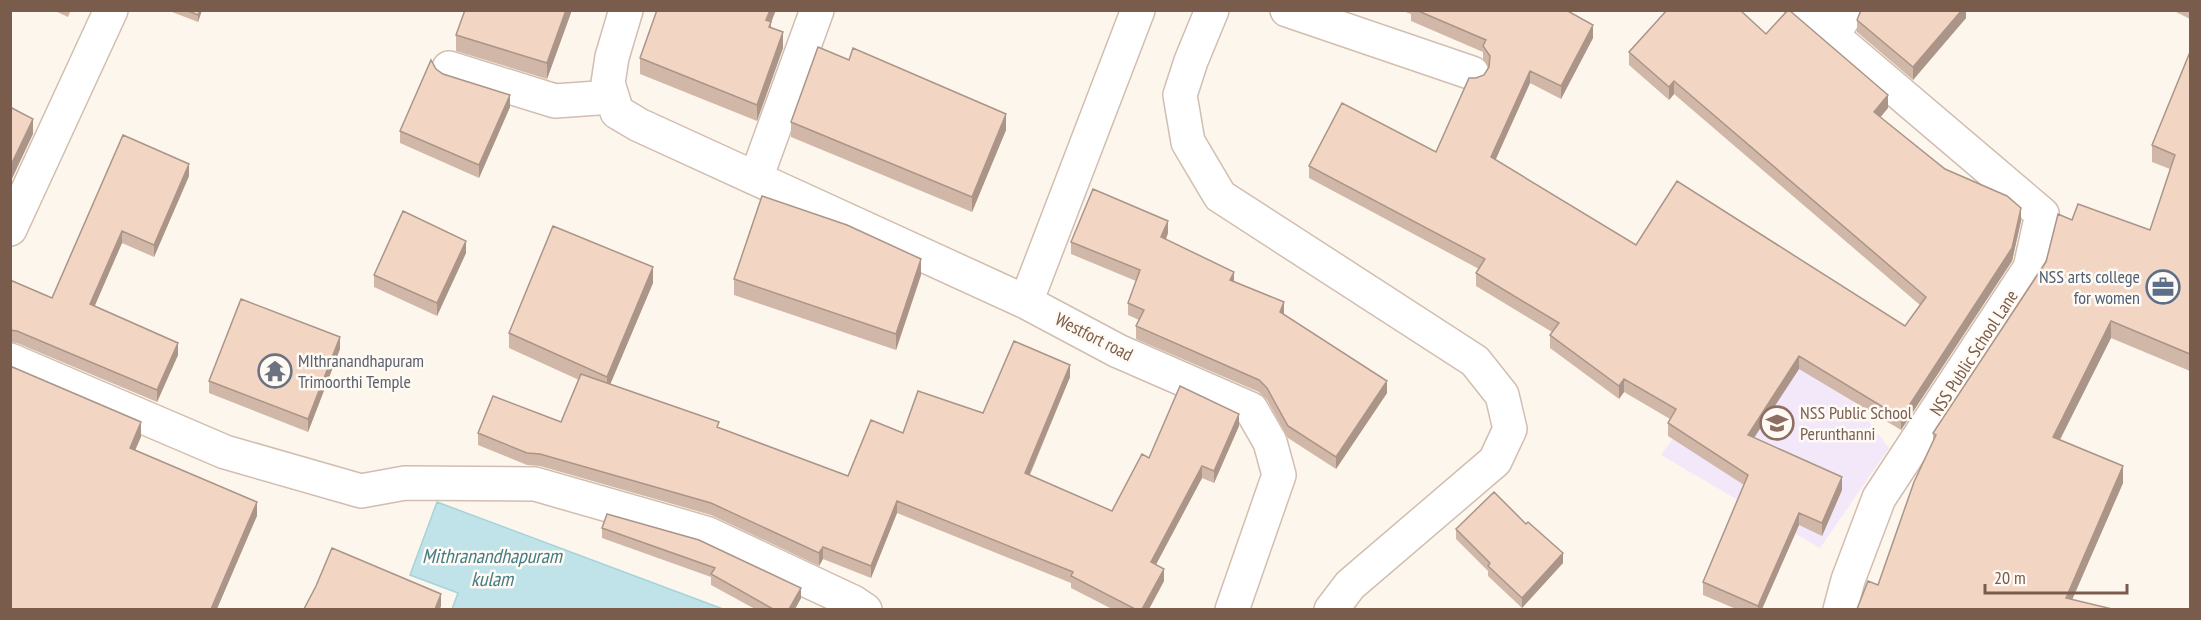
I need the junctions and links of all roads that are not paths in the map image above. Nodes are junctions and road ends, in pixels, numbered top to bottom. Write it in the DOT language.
graph roads {
  1 [pos="111,10"];
  2 [pos="626,10"];
  3 [pos="817,10"];
  4 [pos="1138,10"];
  5 [pos="1212,10"];
  6 [pos="1287,10"];
  7 [pos="1802,10"];
  8 [pos="1841,23"];
  9 [pos="449,68"];
  10 [pos="1472,73"];
  11 [pos="612,97"];
  12 [pos="756,178"];
  13 [pos="10,229"];
  14 [pos="1026,302"];
  15 [pos="10,360"];
  16 [pos="864,609"];
  17 [pos="1232,609"];
  18 [pos="1331,609"];
  19 [pos="1840,609"];
  1 -- 13 [label="street"];
  2 -- 11 [label="street"];
  3 -- 12 [label="street"];
  4 -- 14 [label="street"];
  5 -- 18 [label="street"];
  6 -- 10 [label="street"];
  7 -- 8 [label="street, NSS Public School Lane"];
  8 -- 19 [label="street, NSS Public School Lane"];
  9 -- 11 [label="street"];
  11 -- 12 [label="street, Westfort road"];
  12 -- 14 [label="street, Westfort road"];
  14 -- 17 [label="street, Westfort road"];
  15 -- 16 [label="street"];
}
